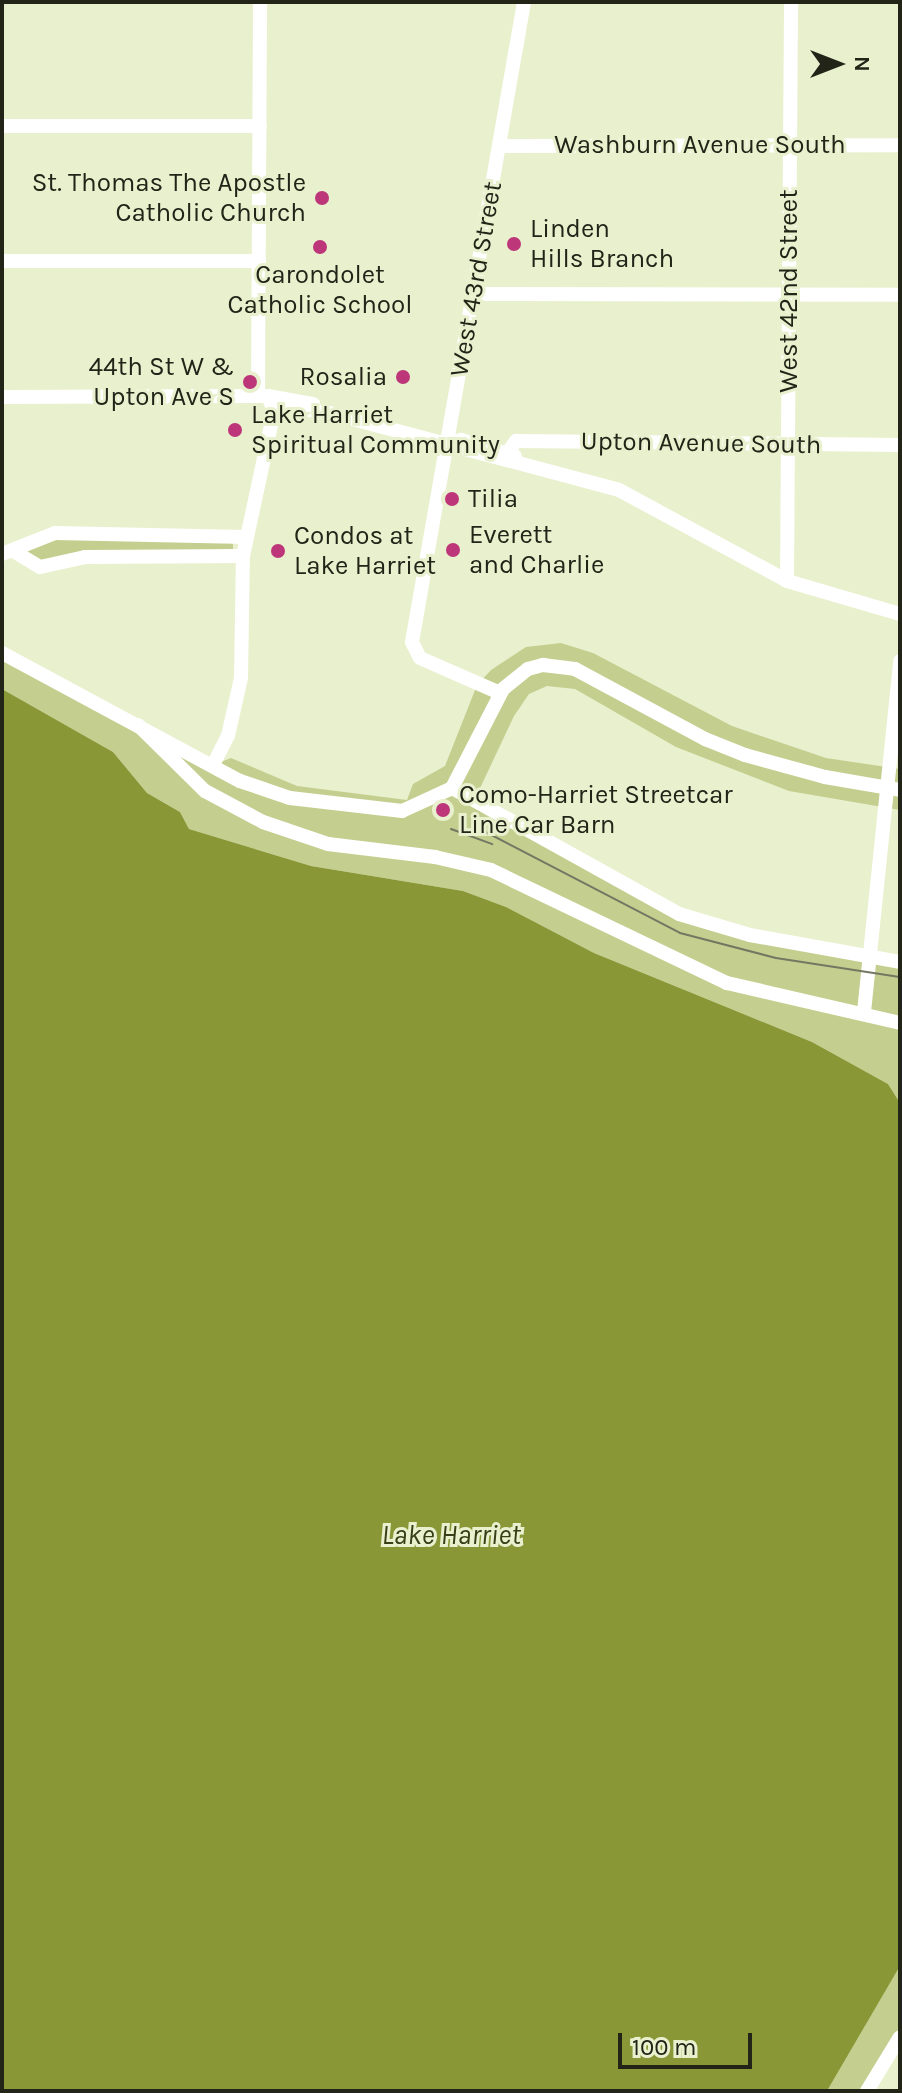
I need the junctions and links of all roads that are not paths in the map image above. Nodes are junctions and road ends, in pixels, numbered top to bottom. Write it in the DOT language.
graph roads {
  1 [pos="260,2"];
  2 [pos="524,2"];
  3 [pos="791,2"];
  4 [pos="2,126"];
  5 [pos="260,126"];
  6 [pos="790,145"];
  7 [pos="900,145"];
  8 [pos="499,146"];
  9 [pos="2,261"];
  10 [pos="259,261"];
  11 [pos="473,294"];
  12 [pos="789,294"];
  13 [pos="900,295"];
  14 [pos="263,396"];
  15 [pos="2,397"];
  16 [pos="447,445"];
  17 [pos="789,445"];
  18 [pos="900,445"];
  19 [pos="508,452"];
  20 [pos="537,467"];
  21 [pos="246,537"];
  22 [pos="9,553"];
  23 [pos="243,556"];
  24 [pos="787,581"];
  25 [pos="900,614"];
  26 [pos="2,653"];
  27 [pos="900,661"];
  28 [pos="500,693"];
  29 [pos="135,721"];
  30 [pos="213,765"];
  31 [pos="893,789"];
  32 [pos="448,790"];
  33 [pos="869,958"];
  34 [pos="900,962"];
  35 [pos="864,1012"];
  36 [pos="900,1023"];
  37 [pos="900,2037"];
  38 [pos="867,2091"];
  1 -- 5 [label="street"];
  2 -- 8 [label="street, West 43rd Street"];
  3 -- 6 [label="street, West 42nd Street"];
  4 -- 5 [label="street"];
  5 -- 10 [label="street"];
  6 -- 7 [label="street, Washburn Avenue South"];
  6 -- 8 [label="street, Washburn Avenue South"];
  6 -- 12 [label="street, West 42nd Street"];
  8 -- 11 [label="street, West 43rd Street"];
  9 -- 10 [label="street"];
  10 -- 14 [label="street"];
  11 -- 12 [label="street"];
  11 -- 16 [label="street, West 43rd Street"];
  12 -- 13 [label="street"];
  12 -- 17 [label="street, West 42nd Street"];
  14 -- 15 [label="street"];
  14 -- 16 [label="street"];
  14 -- 21 [label="street"];
  16 -- 19 [label="street"];
  16 -- 20 [label="street"];
  16 -- 28 [label="street, West 43rd Street"];
  17 -- 18 [label="street, Upton Avenue South"];
  17 -- 19 [label="street, Upton Avenue South"];
  17 -- 24 [label="street, West 42nd Street"];
  19 -- 20 [label="street"];
  20 -- 24 [label="street"];
  21 -- 22 [label="street"];
  21 -- 23 [label="street"];
  22 -- 23 [label="street"];
  23 -- 30 [label="street"];
  24 -- 25 [label="street"];
  26 -- 29 [label="street"];
  27 -- 31 [label="street"];
  28 -- 31 [label="street"];
  28 -- 32 [label="street"];
  29 -- 30 [label="street"];
  29 -- 35 [label="street"];
  30 -- 32 [label="street"];
  31 -- 33 [label="street"];
  32 -- 33 [label="street"];
  33 -- 34 [label="street"];
  33 -- 35 [label="street"];
  35 -- 36 [label="street"];
  37 -- 38 [label="street"];
}
